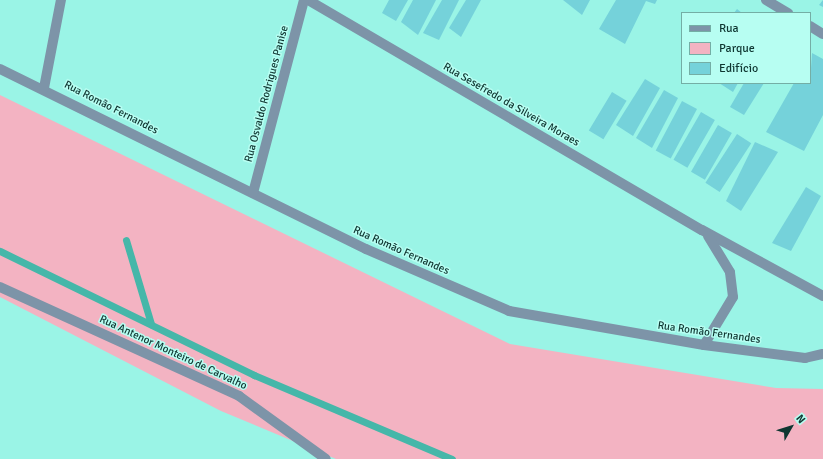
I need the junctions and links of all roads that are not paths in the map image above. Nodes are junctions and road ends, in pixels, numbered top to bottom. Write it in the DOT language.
graph roads {
  1 [pos="61,0"];
  2 [pos="304,0"];
  3 [pos="308,0"];
  4 [pos="766,0"];
  5 [pos="786,12"];
  6 [pos="811,27"];
  7 [pos="823,34"];
  8 [pos="0,69"];
  9 [pos="44,88"];
  10 [pos="253,193"];
  11 [pos="702,230"];
  12 [pos="0,287"];
  13 [pos="822,296"];
  14 [pos="704,345"];
  15 [pos="823,354"];
  16 [pos="326,459"];
  1 -- 9 [label="street"];
  2 -- 10 [label="street, Rua Osvaldo Rodrigues Panise"];
  3 -- 11 [label="street, Rua Sesefredo da Silveira Moraes"];
  4 -- 5 [label="street"];
  6 -- 7 [label="street"];
  8 -- 9 [label="street, Rua Romão Fernandes"];
  9 -- 10 [label="street, Rua Romão Fernandes"];
  10 -- 14 [label="street, Rua Romão Fernandes"];
  11 -- 13 [label="street, Rua Sesefredo da Silveira Moraes"];
  11 -- 14 [label="street"];
  12 -- 16 [label="street, Rua Antenor Monteiro de Carvalho"];
  14 -- 15 [label="street, Rua Romão Fernandes"];
}
